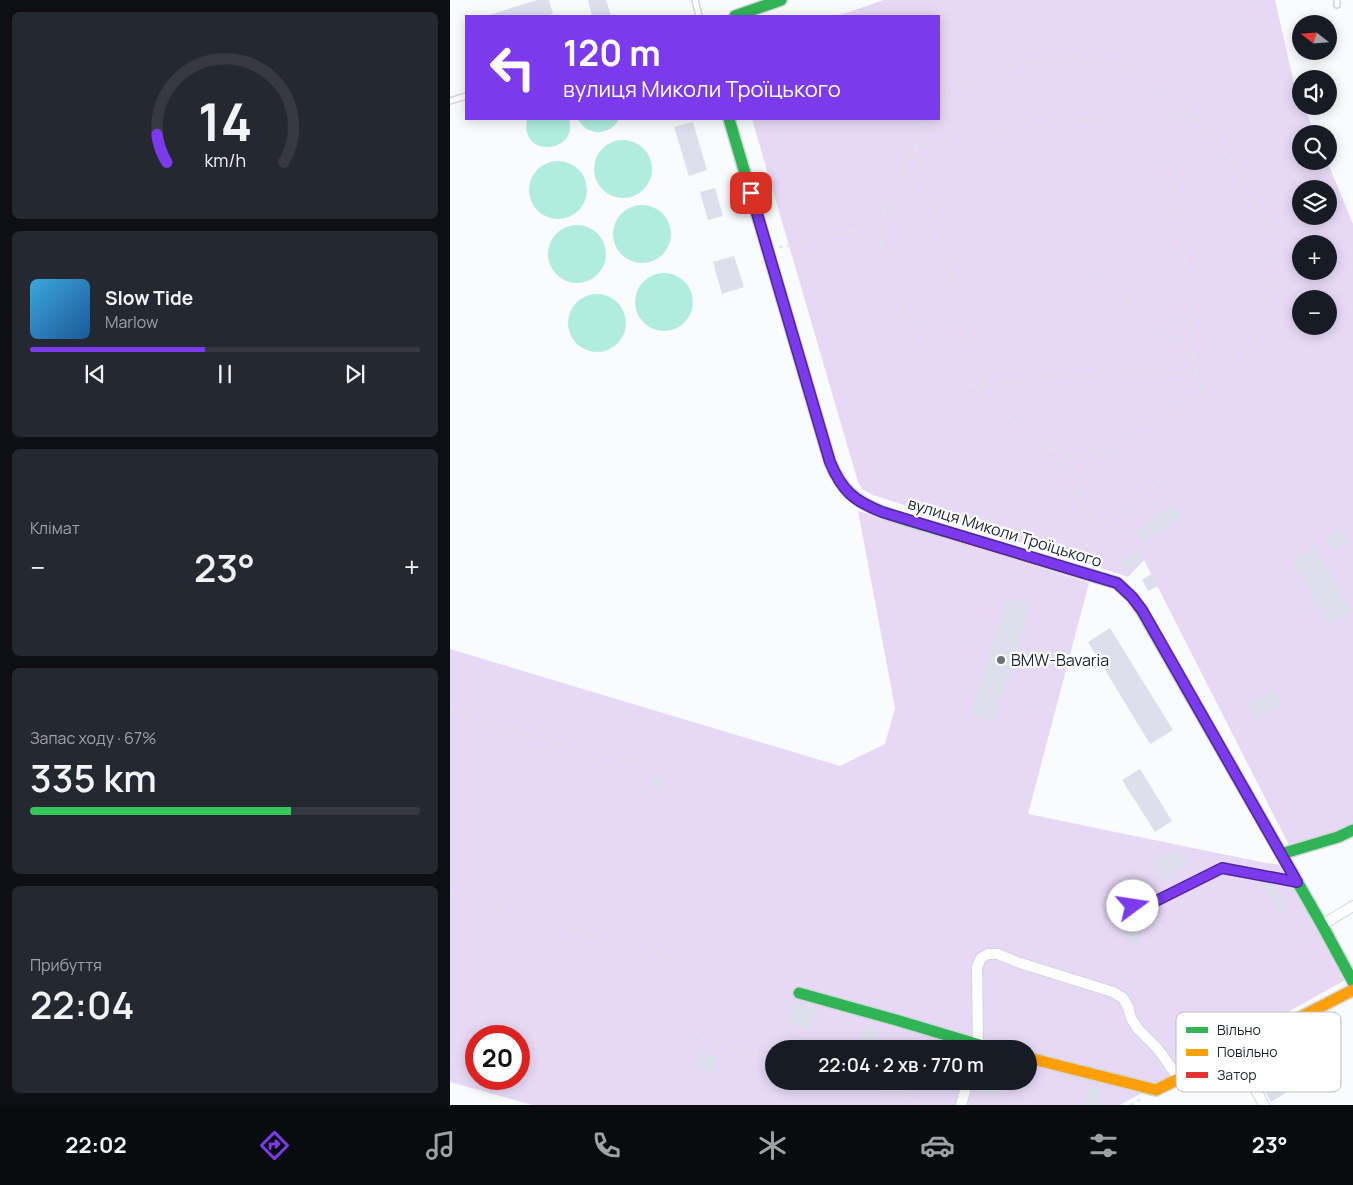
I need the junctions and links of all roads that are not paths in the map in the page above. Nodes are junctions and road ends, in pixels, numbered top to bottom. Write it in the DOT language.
graph roads {
  1 [pos="695,0"];
  2 [pos="781,0"];
  3 [pos="699,15"];
  4 [pos="738,15"];
  5 [pos="465,96"];
  6 [pos="450,101"];
  7 [pos="729,120"];
  8 [pos="1353,830"];
  9 [pos="1280,854"];
  10 [pos="1297,882"];
  11 [pos="1118,904"];
  12 [pos="1353,906"];
  13 [pos="1322,925"];
  14 [pos="1353,982"];
  15 [pos="1353,990"];
  16 [pos="799,993"];
  17 [pos="1310,1012"];
  18 [pos="956,1040"];
  19 [pos="977,1040"];
  20 [pos="1037,1060"];
  21 [pos="1176,1075"];
  22 [pos="1176,1080"];
  23 [pos="965,1090"];
  24 [pos="1257,1092"];
  25 [pos="961,1105"];
  26 [pos="1264,1105"];
  1 -- 3 [label="lane"];
  2 -- 4 [label="street"];
  5 -- 6 [label="lane"];
  7 -- 9 [label="street, вулиця Миколи Троїцького"];
  8 -- 9 [label="street"];
  9 -- 10 [label="street, вулиця Миколи Троїцького"];
  10 -- 11 [label="lane"];
  10 -- 13 [label="street, вулиця Миколи Троїцького"];
  12 -- 13 [label="street"];
  13 -- 14 [label="street, вулиця Миколи Троїцького"];
  15 -- 17 [label="street"];
  16 -- 18 [label="street"];
  19 -- 21 [label="street"];
  20 -- 22 [label="street"];
  23 -- 25 [label="street"];
  24 -- 26 [label="street"];
}
